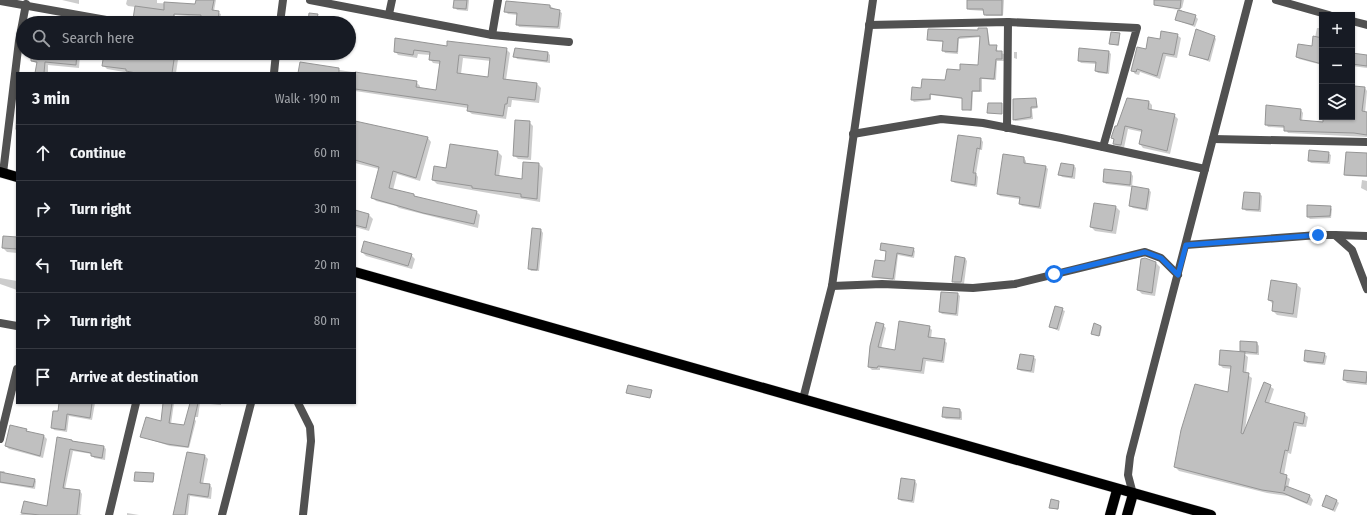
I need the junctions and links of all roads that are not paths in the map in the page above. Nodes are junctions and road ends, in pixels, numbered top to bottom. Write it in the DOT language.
graph roads {
  1 [pos="283,0"];
  2 [pos="310,0"];
  3 [pos="392,0"];
  4 [pos="498,0"];
  5 [pos="873,0"];
  6 [pos="1249,0"];
  7 [pos="1276,0"];
  8 [pos="0,1"];
  9 [pos="26,4"];
  10 [pos="1319,12"];
  11 [pos="389,14"];
  12 [pos="24,16"];
  13 [pos="87,16"];
  14 [pos="281,16"];
  15 [pos="1008,22"];
  16 [pos="1355,22"];
  17 [pos="869,25"];
  18 [pos="1367,25"];
  19 [pos="492,34"];
  20 [pos="569,42"];
  21 [pos="17,60"];
  22 [pos="275,60"];
  23 [pos="274,72"];
  24 [pos="1007,128"];
  25 [pos="853,134"];
  26 [pos="1213,139"];
  27 [pos="1367,142"];
  28 [pos="1103,147"];
  29 [pos="1205,169"];
  30 [pos="2,172"];
  31 [pos="16,177"];
  32 [pos="1335,235"];
  33 [pos="1367,236"];
  34 [pos="1186,245"];
  35 [pos="356,272"];
  36 [pos="1178,275"];
  37 [pos="832,286"];
  38 [pos="1367,289"];
  39 [pos="0,322"];
  40 [pos="16,326"];
  41 [pos="16,373"];
  42 [pos="804,398"];
  43 [pos="136,404"];
  44 [pos="251,404"];
  45 [pos="298,404"];
  46 [pos="0,439"];
  47 [pos="1116,490"];
  48 [pos="1133,494"];
  49 [pos="109,515"];
  50 [pos="222,515"];
  51 [pos="303,515"];
  52 [pos="1110,515"];
  53 [pos="1127,515"];
  54 [pos="1211,515"];
  1 -- 14 [label="street"];
  2 -- 11 [label="street"];
  3 -- 11 [label="street"];
  4 -- 19 [label="street"];
  5 -- 17 [label="street"];
  6 -- 26 [label="street"];
  7 -- 10 [label="street"];
  8 -- 9 [label="street"];
  9 -- 12 [label="street"];
  9 -- 13 [label="street"];
  11 -- 19 [label="street"];
  15 -- 17 [label="street"];
  15 -- 24 [label="street"];
  15 -- 28 [label="street"];
  16 -- 18 [label="street"];
  17 -- 25 [label="street"];
  19 -- 20 [label="street"];
  21 -- 30 [label="street"];
  22 -- 23 [label="street"];
  24 -- 25 [label="street"];
  24 -- 28 [label="street"];
  25 -- 37 [label="street"];
  26 -- 27 [label="street"];
  26 -- 29 [label="street"];
  28 -- 29 [label="street"];
  29 -- 34 [label="street"];
  30 -- 31 [label="main road"];
  32 -- 33 [label="street"];
  32 -- 34 [label="street"];
  32 -- 38 [label="street"];
  34 -- 36 [label="street"];
  35 -- 42 [label="main road"];
  36 -- 37 [label="street"];
  36 -- 48 [label="street"];
  37 -- 42 [label="street"];
  39 -- 40 [label="street"];
  41 -- 46 [label="street"];
  42 -- 47 [label="main road"];
  43 -- 49 [label="street"];
  44 -- 50 [label="street"];
  45 -- 51 [label="street"];
  47 -- 48 [label="main road"];
  47 -- 52 [label="main road"];
  48 -- 53 [label="main road"];
  48 -- 54 [label="main road"];
}
